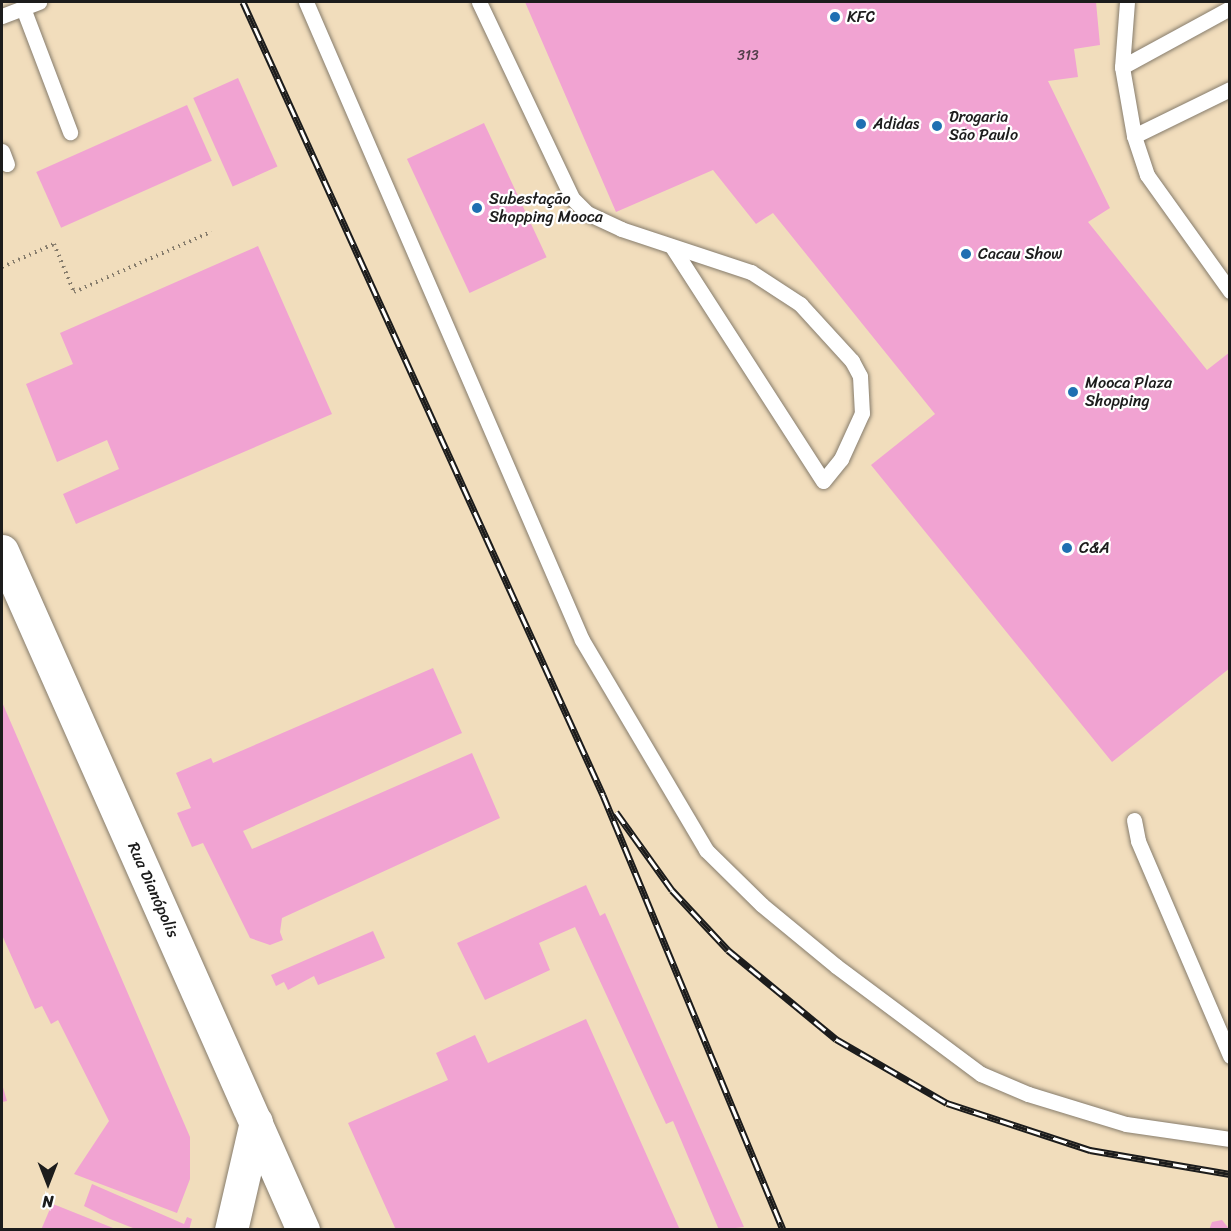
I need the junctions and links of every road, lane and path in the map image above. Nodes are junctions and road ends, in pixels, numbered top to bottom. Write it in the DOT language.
graph roads {
  1 [pos="39,2"];
  2 [pos="306,2"];
  3 [pos="479,2"];
  4 [pos="1127,2"];
  5 [pos="23,8"];
  6 [pos="1230,8"];
  7 [pos="2,16"];
  8 [pos="1122,67"];
  9 [pos="1230,89"];
  10 [pos="70,132"];
  11 [pos="1134,136"];
  12 [pos="211,232"];
  13 [pos="673,248"];
  14 [pos="2,267"];
  15 [pos="1230,291"];
  16 [pos="2,551"];
  17 [pos="1134,820"];
  18 [pos="1230,1056"];
  19 [pos="256,1122"];
  20 [pos="1230,1139"];
  21 [pos="231,1230"];
  22 [pos="303,1230"];
  1 -- 5 [label="lane"];
  2 -- 20 [label="lane"];
  3 -- 13 [label="lane"];
  4 -- 8 [label="lane"];
  5 -- 7 [label="lane"];
  5 -- 10 [label="lane"];
  6 -- 8 [label="lane"];
  8 -- 11 [label="lane"];
  9 -- 11 [label="lane"];
  11 -- 15 [label="lane"];
  12 -- 14 [label="path"];
  13 -- 13 [label="lane"];
  16 -- 19 [label="street, Rua Dianópolis"];
  17 -- 18 [label="lane"];
  19 -- 21 [label="street"];
  19 -- 22 [label="street, Rua Dianópolis"];
}
